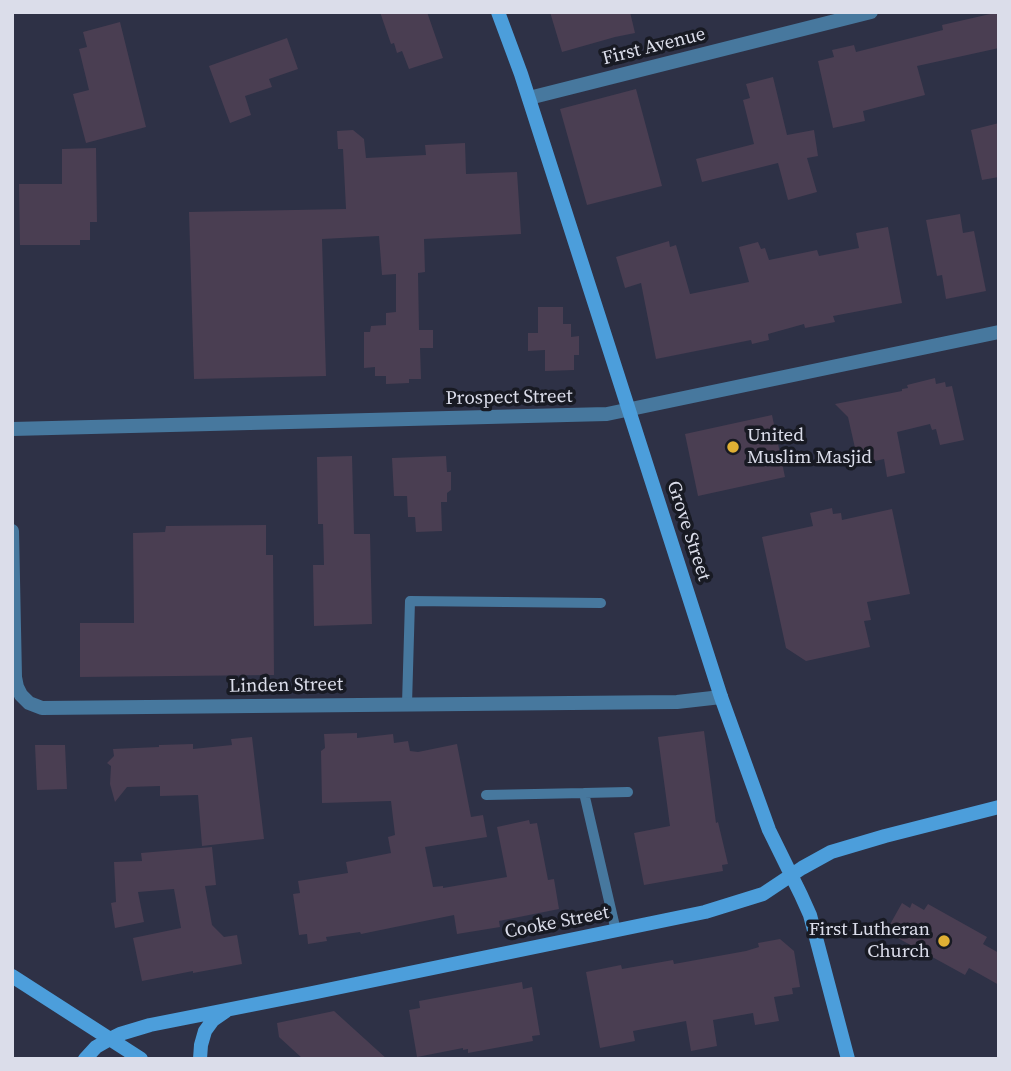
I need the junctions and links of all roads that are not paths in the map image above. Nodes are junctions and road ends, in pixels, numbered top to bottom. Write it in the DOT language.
graph roads {
  1 [pos="498,12"];
  2 [pos="871,12"];
  3 [pos="529,98"];
  4 [pos="999,332"];
  5 [pos="629,410"];
  6 [pos="12,429"];
  7 [pos="12,531"];
  8 [pos="601,603"];
  9 [pos="721,697"];
  10 [pos="407,704"];
  11 [pos="628,792"];
  12 [pos="584,793"];
  13 [pos="486,795"];
  14 [pos="999,807"];
  15 [pos="791,876"];
  16 [pos="616,931"];
  17 [pos="12,976"];
  18 [pos="236,1007"];
  19 [pos="110,1039"];
  20 [pos="85,1059"];
  21 [pos="141,1059"];
  22 [pos="200,1059"];
  23 [pos="848,1059"];
  1 -- 3 [label="main road, Grove Street"];
  2 -- 3 [label="street, First Avenue"];
  3 -- 5 [label="main road, Grove Street"];
  4 -- 5 [label="street, Prospect Street"];
  5 -- 6 [label="street, Prospect Street"];
  5 -- 9 [label="main road, Grove Street"];
  7 -- 10 [label="street, Linden Street"];
  8 -- 10 [label="lane"];
  9 -- 10 [label="street, Linden Street"];
  9 -- 15 [label="main road, Grove Street"];
  11 -- 12 [label="lane"];
  12 -- 13 [label="lane"];
  12 -- 16 [label="lane"];
  14 -- 15 [label="main road, Cooke Street"];
  15 -- 16 [label="main road, Cooke Street"];
  15 -- 23 [label="main road, Grove Street"];
  16 -- 18 [label="main road, Cooke Street"];
  17 -- 19 [label="main road"];
  18 -- 19 [label="main road, Cooke Street"];
  18 -- 22 [label="main road"];
  19 -- 20 [label="main road, Cooke Street"];
  19 -- 21 [label="main road"];
}
